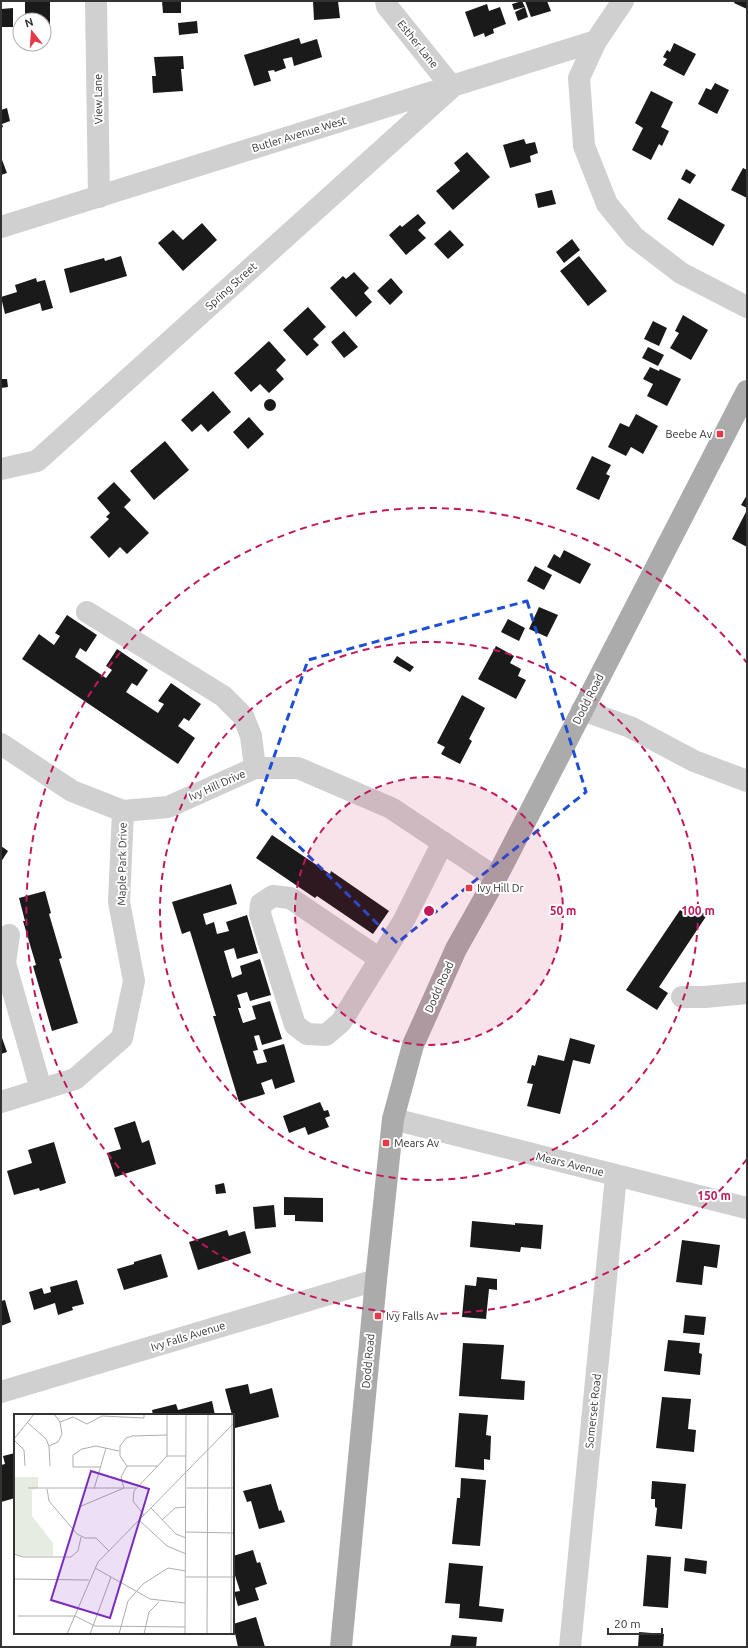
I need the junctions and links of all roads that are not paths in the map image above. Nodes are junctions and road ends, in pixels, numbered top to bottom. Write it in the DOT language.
graph roads {
  1 [pos="96,1"];
  2 [pos="386,1"];
  3 [pos="623,1"];
  4 [pos="596,41"];
  5 [pos="452,87"];
  6 [pos="100,197"];
  7 [pos="1,227"];
  8 [pos="747,307"];
  9 [pos="746,397"];
  10 [pos="1,469"];
  11 [pos="87,612"];
  12 [pos="582,710"];
  13 [pos="1,744"];
  14 [pos="255,768"];
  15 [pos="747,781"];
  16 [pos="123,811"];
  17 [pos="443,842"];
  18 [pos="496,878"];
  19 [pos="9,935"];
  20 [pos="380,959"];
  21 [pos="747,993"];
  22 [pos="682,997"];
  23 [pos="42,1089"];
  24 [pos="1,1102"];
  25 [pos="393,1119"];
  26 [pos="616,1176"];
  27 [pos="747,1208"];
  28 [pos="376,1280"];
  29 [pos="1,1392"];
  30 [pos="341,1647"];
  31 [pos="570,1647"];
  1 -- 6 [label="street, View Lane"];
  2 -- 5 [label="street, Esther Lane"];
  3 -- 4 [label="street"];
  4 -- 5 [label="street, Butler Avenue West"];
  4 -- 8 [label="street"];
  5 -- 6 [label="street, Butler Avenue West"];
  5 -- 10 [label="street, Spring Street"];
  6 -- 7 [label="street, Butler Avenue West"];
  9 -- 12 [label="main road, Dodd Road"];
  11 -- 14 [label="street"];
  12 -- 15 [label="street"];
  12 -- 18 [label="main road, Dodd Road"];
  13 -- 16 [label="street, Ivy Hill Drive"];
  14 -- 16 [label="street, Ivy Hill Drive"];
  14 -- 17 [label="street, Ivy Hill Drive"];
  16 -- 23 [label="street, Maple Park Drive"];
  17 -- 18 [label="street, Ivy Hill Drive"];
  17 -- 20 [label="street"];
  18 -- 25 [label="main road, Dodd Road"];
  19 -- 23 [label="street"];
  20 -- 20 [label="street"];
  21 -- 22 [label="street"];
  23 -- 24 [label="street, Maple Park Drive"];
  25 -- 26 [label="street, Mears Avenue"];
  25 -- 28 [label="main road, Dodd Road"];
  26 -- 27 [label="street, Mears Avenue"];
  26 -- 31 [label="street, Somerset Road"];
  28 -- 29 [label="street, Ivy Falls Avenue"];
  28 -- 30 [label="main road, Dodd Road"];
}
